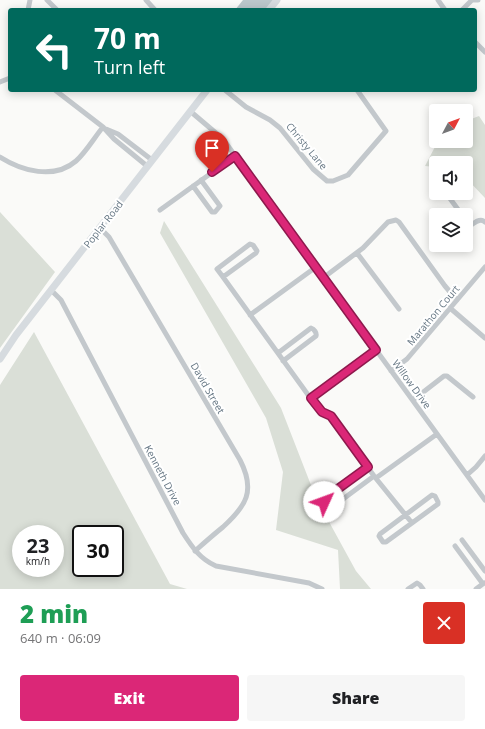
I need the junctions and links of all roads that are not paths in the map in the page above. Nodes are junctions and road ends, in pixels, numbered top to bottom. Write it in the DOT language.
graph roads {
  1 [pos="47,0"];
  2 [pos="146,0"];
  3 [pos="277,0"];
  4 [pos="472,0"];
  5 [pos="478,0"];
  6 [pos="55,8"];
  7 [pos="153,8"];
  8 [pos="271,8"];
  9 [pos="464,8"];
  10 [pos="477,44"];
  11 [pos="485,52"];
  12 [pos="58,92"];
  13 [pos="205,92"];
  14 [pos="227,92"];
  15 [pos="359,92"];
  16 [pos="190,111"];
  17 [pos="103,127"];
  18 [pos="235,156"];
  19 [pos="0,158"];
  20 [pos="150,163"];
  21 [pos="201,180"];
  22 [pos="193,186"];
  23 [pos="160,210"];
  24 [pos="485,222"];
  25 [pos="473,224"];
  26 [pos="100,228"];
  27 [pos="357,253"];
  28 [pos="316,267"];
  29 [pos="484,271"];
  30 [pos="223,277"];
  31 [pos="323,278"];
  32 [pos="51,290"];
  33 [pos="457,300"];
  34 [pos="450,308"];
  35 [pos="399,309"];
  36 [pos="250,315"];
  37 [pos="485,338"];
  38 [pos="376,350"];
  39 [pos="278,353"];
  40 [pos="0,359"];
  41 [pos="283,361"];
  42 [pos="391,371"];
  43 [pos="473,397"];
  44 [pos="311,398"];
  45 [pos="413,400"];
  46 [pos="437,434"];
  47 [pos="485,456"];
  48 [pos="368,467"];
  49 [pos="467,475"];
  50 [pos="375,477"];
  51 [pos="485,500"];
  52 [pos="405,515"];
  53 [pos="412,523"];
  54 [pos="462,540"];
  55 [pos="454,546"];
  56 [pos="195,551"];
  57 [pos="485,572"];
  58 [pos="484,583"];
  59 [pos="322,589"];
  60 [pos="408,589"];
  61 [pos="423,589"];
  62 [pos="476,589"];
  1 -- 6 [label="street"];
  2 -- 7 [label="street"];
  3 -- 8 [label="street"];
  4 -- 5 [label="street"];
  4 -- 9 [label="street"];
  10 -- 11 [label="street"];
  12 -- 17 [label="street"];
  13 -- 16 [label="street, Poplar Road"];
  14 -- 15 [label="street, Christy Lane"];
  16 -- 18 [label="street, Willow Drive"];
  16 -- 20 [label="street, Poplar Road"];
  17 -- 19 [label="street"];
  17 -- 20 [label="street"];
  18 -- 21 [label="street"];
  18 -- 28 [label="street, Willow Drive"];
  20 -- 26 [label="street, Poplar Road"];
  21 -- 22 [label="street"];
  21 -- 22 [label="street"];
  22 -- 23 [label="street"];
  24 -- 25 [label="street"];
  26 -- 32 [label="street, Poplar Road"];
  26 -- 56 [label="street, David Street"];
  27 -- 31 [label="street"];
  27 -- 33 [label="street"];
  27 -- 35 [label="street"];
  28 -- 31 [label="street, Willow Drive"];
  28 -- 36 [label="street"];
  29 -- 33 [label="street, Marathon Court"];
  30 -- 30 [label="street"];
  30 -- 36 [label="street"];
  31 -- 38 [label="street, Willow Drive"];
  32 -- 40 [label="street, Poplar Road"];
  32 -- 56 [label="street, Kenneth Drive"];
  33 -- 34 [label="street, Marathon Court"];
  34 -- 37 [label="street"];
  34 -- 42 [label="street, Marathon Court"];
  36 -- 39 [label="street"];
  38 -- 42 [label="street, Willow Drive"];
  38 -- 44 [label="street"];
  39 -- 41 [label="street"];
  39 -- 41 [label="street"];
  41 -- 44 [label="street"];
  42 -- 45 [label="street, Willow Drive"];
  43 -- 45 [label="street"];
  44 -- 48 [label="street"];
  45 -- 46 [label="street, Willow Drive"];
  46 -- 49 [label="street, Willow Drive"];
  46 -- 50 [label="street"];
  47 -- 49 [label="street"];
  48 -- 50 [label="street"];
  48 -- 50 [label="street"];
  49 -- 51 [label="street, Willow Drive"];
  50 -- 52 [label="street"];
  52 -- 53 [label="street"];
  52 -- 53 [label="street"];
  52 -- 53 [label="street"];
  54 -- 57 [label="street"];
  55 -- 58 [label="street"];
  56 -- 59 [label="street, Kenneth Drive"];
  58 -- 62 [label="street"];
  60 -- 61 [label="street"];
}
